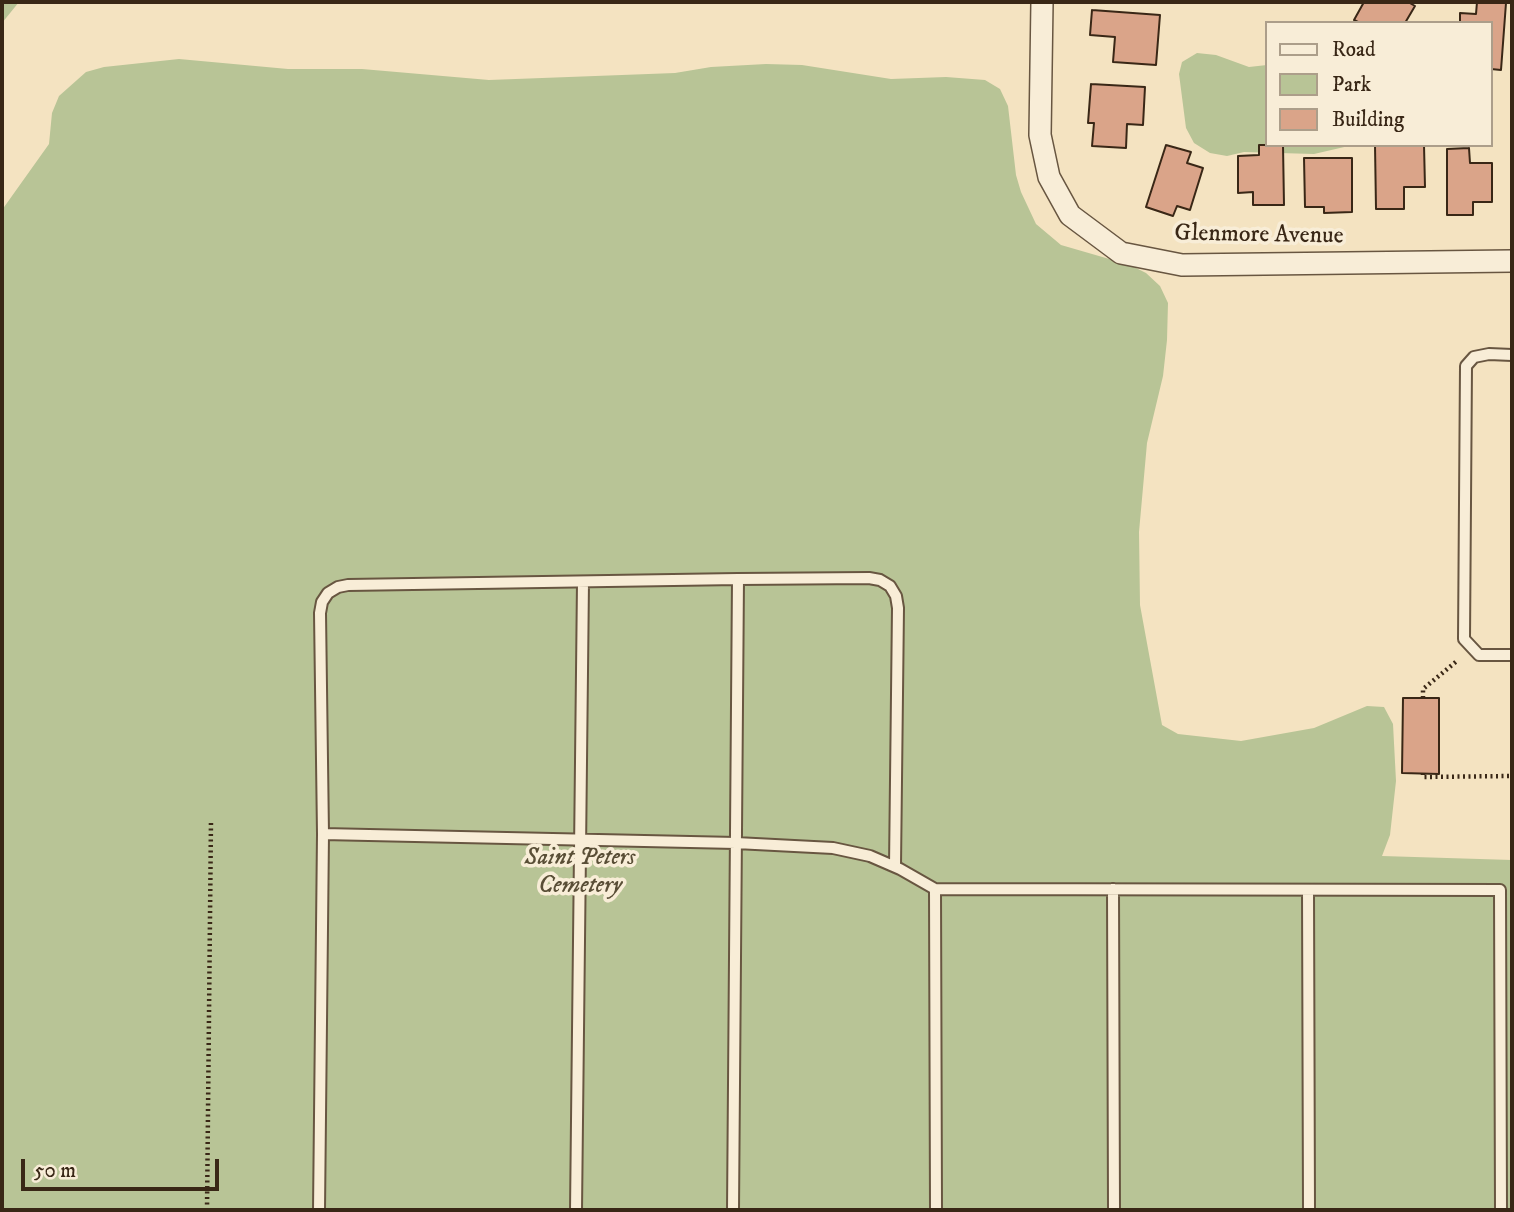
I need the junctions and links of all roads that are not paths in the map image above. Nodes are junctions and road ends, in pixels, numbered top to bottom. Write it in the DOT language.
graph roads {
  1 [pos="1042,2"];
  2 [pos="1512,261"];
  3 [pos="1512,355"];
  4 [pos="738,579"];
  5 [pos="583,582"];
  6 [pos="1512,655"];
  7 [pos="323,834"];
  8 [pos="580,840"];
  9 [pos="736,843"];
  10 [pos="895,866"];
  11 [pos="935,889"];
  12 [pos="1113,889"];
  13 [pos="1308,890"];
  14 [pos="319,1210"];
  15 [pos="576,1210"];
  16 [pos="733,1210"];
  17 [pos="936,1210"];
  18 [pos="1114,1210"];
  19 [pos="1309,1210"];
  20 [pos="1501,1210"];
  1 -- 2 [label="street, Glenmore Avenue"];
  3 -- 6 [label="lane"];
  4 -- 5 [label="lane"];
  4 -- 9 [label="lane"];
  4 -- 10 [label="lane"];
  5 -- 7 [label="lane"];
  5 -- 8 [label="lane"];
  7 -- 8 [label="lane"];
  7 -- 14 [label="lane"];
  8 -- 9 [label="lane"];
  8 -- 15 [label="lane"];
  9 -- 10 [label="lane"];
  9 -- 16 [label="lane"];
  10 -- 11 [label="lane"];
  11 -- 12 [label="lane"];
  11 -- 17 [label="lane"];
  12 -- 13 [label="lane"];
  12 -- 18 [label="lane"];
  13 -- 19 [label="lane"];
  13 -- 20 [label="lane"];
}
